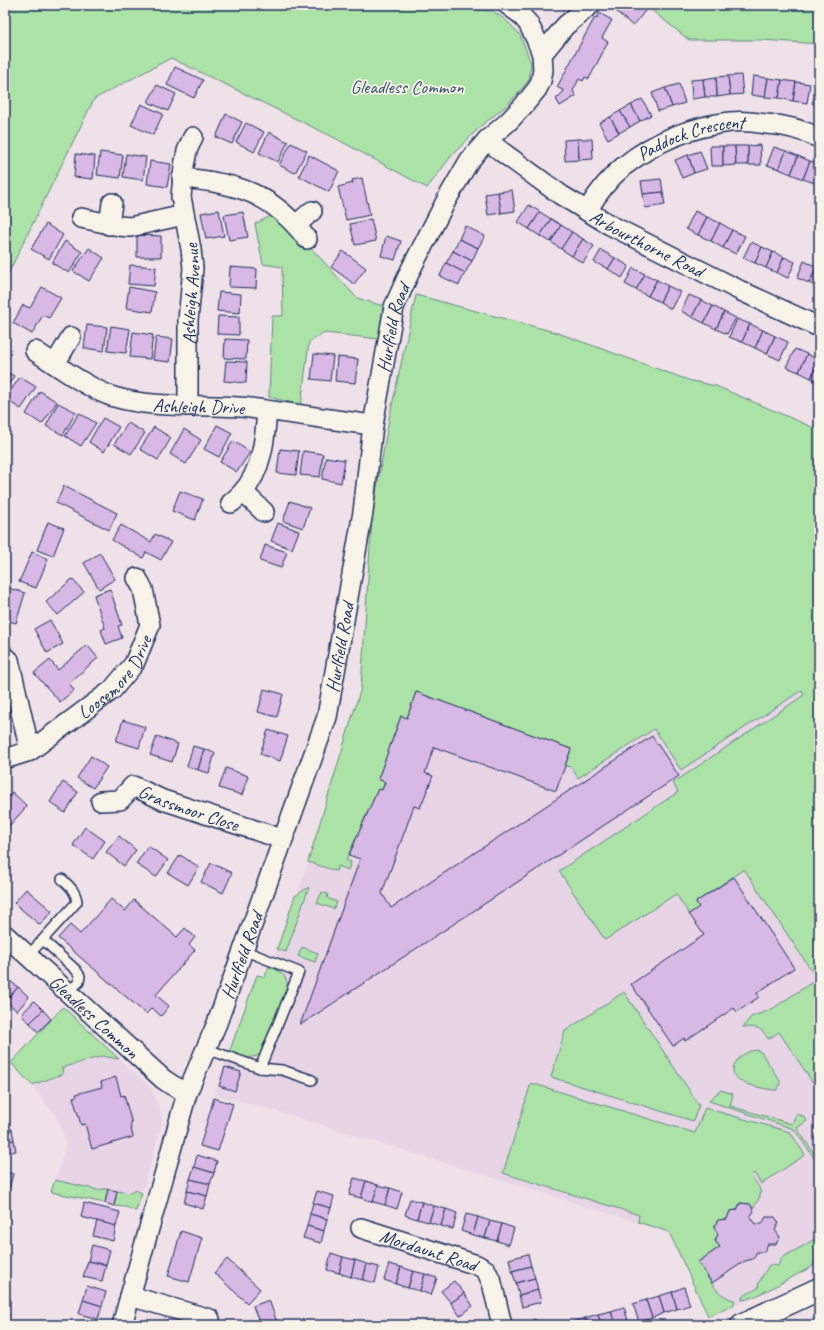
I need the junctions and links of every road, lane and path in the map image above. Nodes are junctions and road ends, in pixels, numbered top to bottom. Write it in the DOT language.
graph roads {
  1 [pos="508,5"];
  2 [pos="568,5"];
  3 [pos="590,5"];
  4 [pos="565,26"];
  5 [pos="542,54"];
  6 [pos="193,137"];
  7 [pos="819,138"];
  8 [pos="487,140"];
  9 [pos="182,178"];
  10 [pos="112,203"];
  11 [pos="312,211"];
  12 [pos="587,211"];
  13 [pos="184,215"];
  14 [pos="81,218"];
  15 [pos="109,224"];
  16 [pos="819,327"];
  17 [pos="71,337"];
  18 [pos="35,351"];
  19 [pos="55,364"];
  20 [pos="188,406"];
  21 [pos="267,411"];
  22 [pos="373,425"];
  23 [pos="264,512"];
  24 [pos="137,578"];
  25 [pos="9,660"];
  26 [pos="30,751"];
  27 [pos="5,757"];
  28 [pos="101,801"];
  29 [pos="282,839"];
  30 [pos="62,879"];
  31 [pos="5,935"];
  32 [pos="43,940"];
  33 [pos="243,950"];
  34 [pos="28,956"];
  35 [pos="68,992"];
  36 [pos="207,1049"];
  37 [pos="260,1068"];
  38 [pos="312,1080"];
  39 [pos="187,1093"];
  40 [pos="361,1228"];
  41 [pos="819,1289"];
  42 [pos="130,1296"];
  43 [pos="210,1319"];
  44 [pos="122,1325"];
  45 [pos="502,1325"];
  46 [pos="742,1325"];
  1 -- 5 [label="street"];
  2 -- 4 [label="street"];
  3 -- 4 [label="street"];
  4 -- 5 [label="street"];
  5 -- 8 [label="street, Hurlfield Road"];
  6 -- 9 [label="street, Ashleigh Avenue"];
  7 -- 12 [label="street, Paddock Crescent"];
  8 -- 12 [label="street, Arbourthorne Road"];
  8 -- 22 [label="street, Hurlfield Road"];
  9 -- 11 [label="street"];
  9 -- 13 [label="street, Ashleigh Avenue"];
  10 -- 15 [label="street"];
  12 -- 16 [label="street, Arbourthorne Road"];
  13 -- 15 [label="street"];
  13 -- 20 [label="street, Ashleigh Avenue"];
  14 -- 15 [label="street"];
  17 -- 19 [label="street"];
  18 -- 19 [label="street, Ashleigh Drive"];
  19 -- 20 [label="street, Ashleigh Drive"];
  20 -- 21 [label="street, Ashleigh Drive"];
  21 -- 22 [label="street, Ashleigh Drive"];
  21 -- 23 [label="street"];
  22 -- 29 [label="street, Hurlfield Road"];
  24 -- 26 [label="street, Loosemore Drive"];
  25 -- 26 [label="street"];
  26 -- 27 [label="street, Loosemore Drive"];
  28 -- 29 [label="street, Grassmoor Close"];
  29 -- 33 [label="street, Hurlfield Road"];
  30 -- 32 [label="lane"];
  31 -- 34 [label="street, Gleadless Common"];
  32 -- 34 [label="lane"];
  32 -- 35 [label="lane"];
  33 -- 36 [label="street, Hurlfield Road"];
  33 -- 37 [label="lane"];
  34 -- 35 [label="street, Gleadless Common"];
  35 -- 39 [label="street, Gleadless Common"];
  36 -- 37 [label="lane"];
  36 -- 39 [label="street, Hurlfield Road"];
  37 -- 38 [label="lane"];
  39 -- 42 [label="street, Hurlfield Road"];
  40 -- 45 [label="street, Mordaunt Road"];
  41 -- 46 [label="street"];
  42 -- 43 [label="street"];
  42 -- 44 [label="street, Hurlfield Road"];
}
